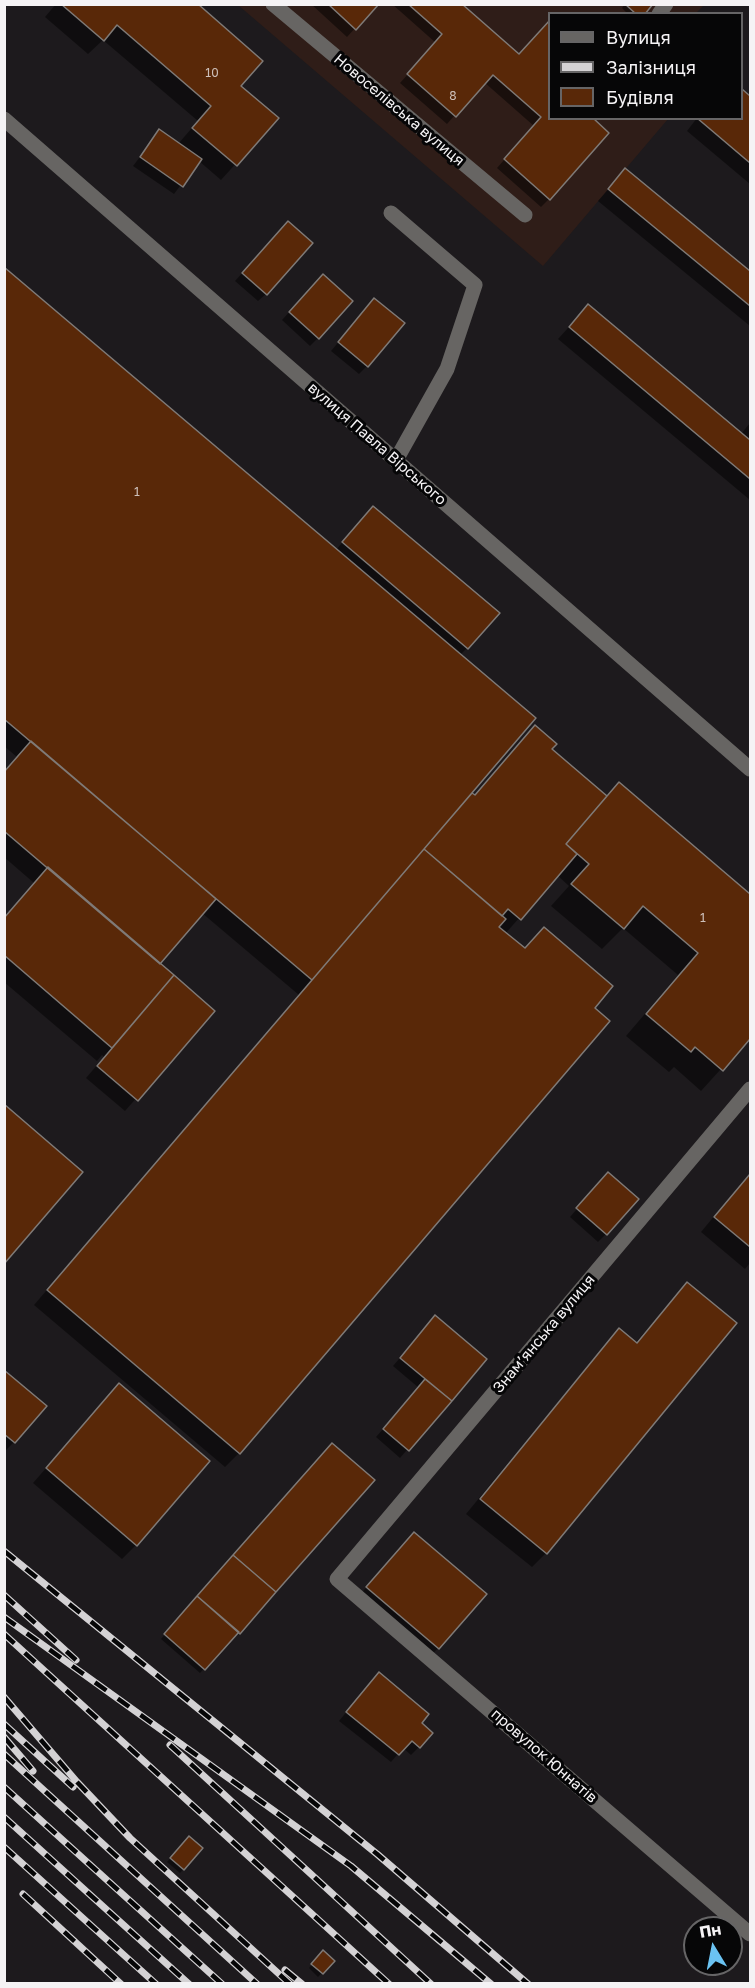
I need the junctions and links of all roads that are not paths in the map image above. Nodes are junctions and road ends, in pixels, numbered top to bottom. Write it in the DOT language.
graph roads {
  1 [pos="273,4"];
  2 [pos="4,119"];
  3 [pos="391,213"];
  4 [pos="525,215"];
  5 [pos="396,460"];
  6 [pos="750,769"];
  7 [pos="750,1089"];
  8 [pos="337,1579"];
  9 [pos="750,1934"];
  1 -- 4 [label="street, Новоселівська вулиця"];
  2 -- 5 [label="street, вулиця Павла Вірського"];
  3 -- 5 [label="street"];
  5 -- 6 [label="street, вулиця Павла Вірського"];
  7 -- 8 [label="street, Знамʼянська вулиця"];
  8 -- 9 [label="street, провулок Юннатів"];
}
